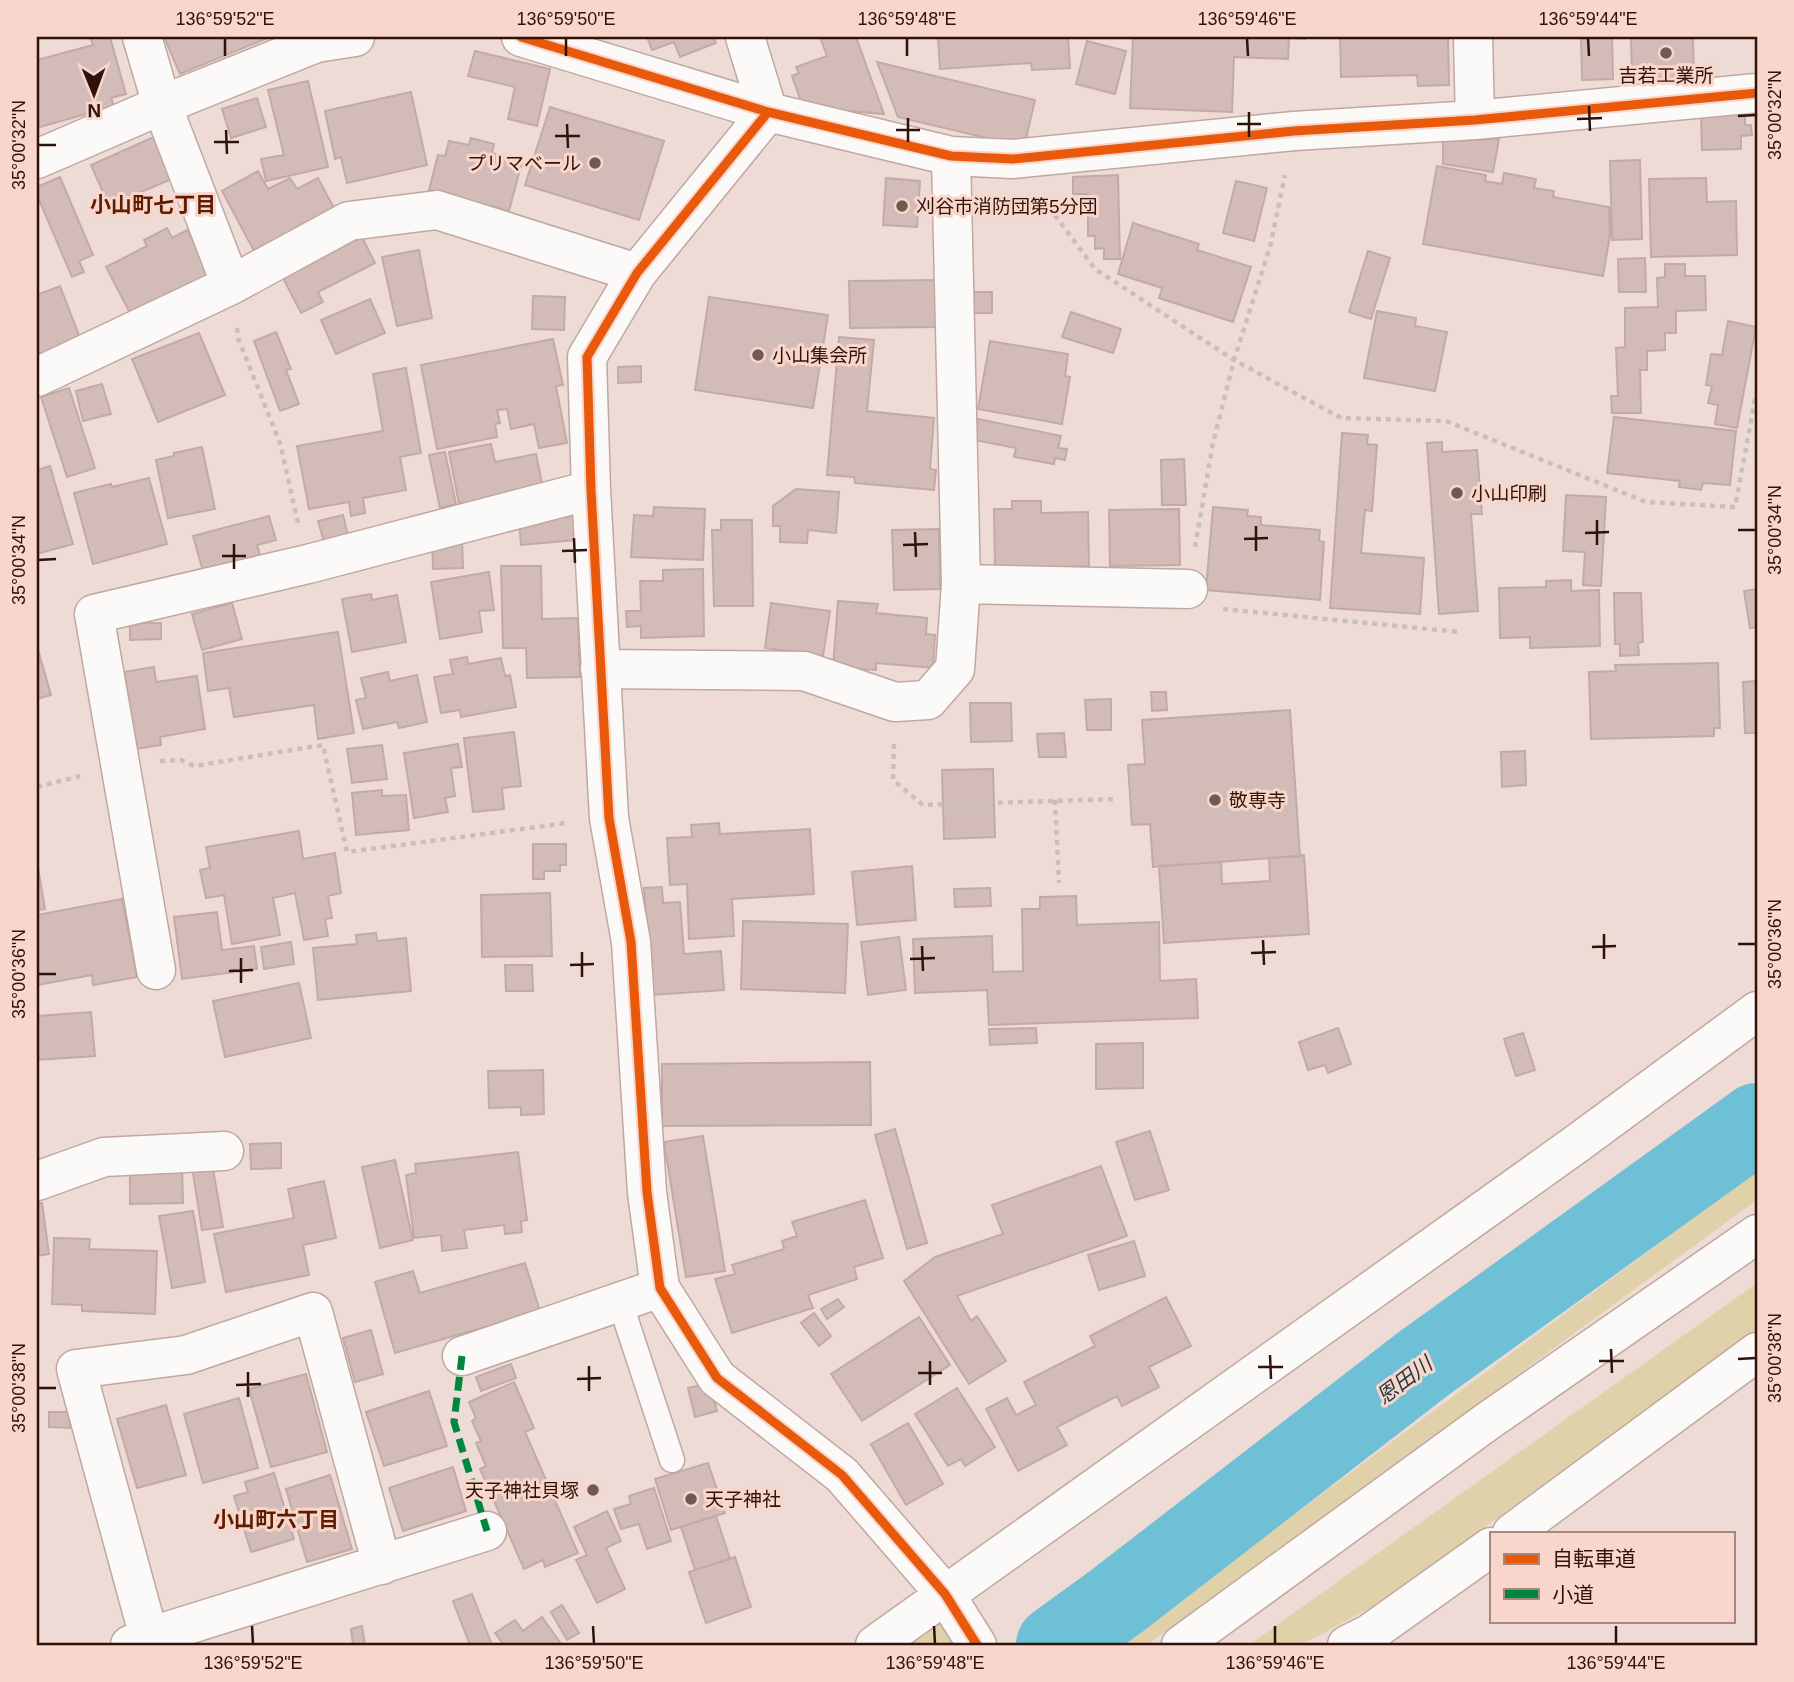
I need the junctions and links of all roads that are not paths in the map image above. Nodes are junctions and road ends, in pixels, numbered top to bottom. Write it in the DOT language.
graph roads {
  1 [pos="142,37"];
  2 [pos="355,37"];
  3 [pos="521,37"];
  4 [pos="745,37"];
  5 [pos="1473,37"];
  6 [pos="1757,93"];
  7 [pos="162,104"];
  8 [pos="768,112"];
  9 [pos="1475,120"];
  10 [pos="951,156"];
  11 [pos="37,159"];
  12 [pos="637,273"];
  13 [pos="231,285"];
  14 [pos="37,377"];
  15 [pos="592,490"];
  16 [pos="961,584"];
  17 [pos="1188,589"];
  18 [pos="600,669"];
  19 [pos="156,970"];
  20 [pos="1757,1011"];
  21 [pos="224,1151"];
  22 [pos="37,1181"];
  23 [pos="1757,1234"];
  24 [pos="660,1287"];
  25 [pos="620,1302"];
  26 [pos="1757,1352"];
  27 [pos="462,1356"];
  28 [pos="672,1460"];
  29 [pos="487,1531"];
  30 [pos="1513,1532"];
  31 [pos="1490,1548"];
  32 [pos="382,1565"];
  33 [pos="945,1594"];
  34 [pos="140,1641"];
  35 [pos="875,1645"];
  36 [pos="977,1645"];
  37 [pos="1181,1645"];
  38 [pos="1347,1645"];
  1 -- 7 [label="street"];
  2 -- 7 [label="street"];
  3 -- 8 [label="street"];
  4 -- 8 [label="street"];
  5 -- 9 [label="street"];
  6 -- 9 [label="street"];
  7 -- 11 [label="street"];
  7 -- 13 [label="street"];
  8 -- 10 [label="street"];
  8 -- 12 [label="street"];
  9 -- 10 [label="street"];
  10 -- 16 [label="street"];
  12 -- 13 [label="street"];
  12 -- 15 [label="street"];
  13 -- 14 [label="street"];
  15 -- 18 [label="street"];
  15 -- 19 [label="street"];
  16 -- 17 [label="street"];
  16 -- 18 [label="street"];
  18 -- 24 [label="street"];
  20 -- 33 [label="street"];
  21 -- 22 [label="street"];
  23 -- 37 [label="street"];
  24 -- 25 [label="street"];
  24 -- 33 [label="street"];
  25 -- 27 [label="street"];
  25 -- 28 [label="lane"];
  26 -- 30 [label="street"];
  29 -- 32 [label="street"];
  31 -- 38 [label="street"];
  32 -- 34 [label="street"];
  32 -- 34 [label="street"];
  33 -- 35 [label="street"];
  33 -- 36 [label="street"];
}
